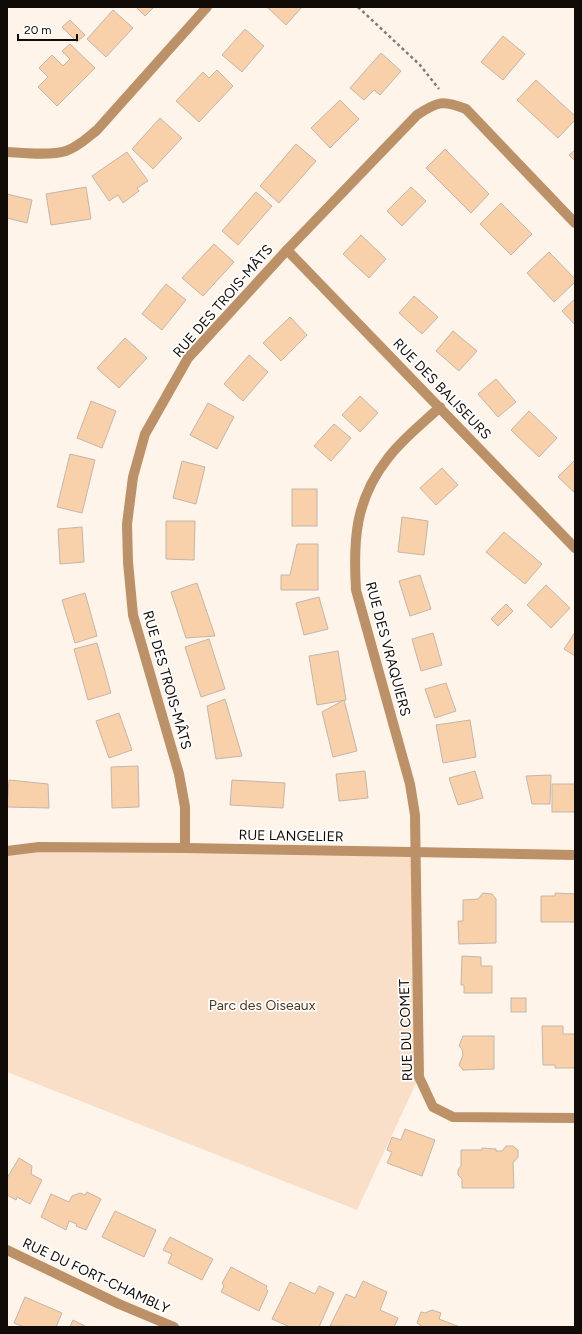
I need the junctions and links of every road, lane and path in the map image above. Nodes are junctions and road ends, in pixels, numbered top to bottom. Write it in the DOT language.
graph roads {
  1 [pos="207,7"];
  2 [pos="358,7"];
  3 [pos="451,103"];
  4 [pos="7,152"];
  5 [pos="575,223"];
  6 [pos="287,250"];
  7 [pos="440,407"];
  8 [pos="575,548"];
  9 [pos="185,848"];
  10 [pos="7,851"];
  11 [pos="416,853"];
  12 [pos="575,855"];
  13 [pos="575,1118"];
  14 [pos="7,1250"];
  15 [pos="174,1327"];
  1 -- 4 [label="street"];
  2 -- 3 [label="path"];
  3 -- 5 [label="street"];
  3 -- 6 [label="street, RUE DES TROIS-MÂTS"];
  6 -- 7 [label="street, RUE DES BALISEURS"];
  6 -- 9 [label="street, RUE DES TROIS-MÂTS"];
  7 -- 8 [label="street, RUE DES BALISEURS"];
  7 -- 11 [label="street, RUE DES VRAQUIERS"];
  9 -- 10 [label="street, RUE LANGELIER"];
  9 -- 11 [label="street, RUE LANGELIER"];
  11 -- 12 [label="street, RUE LANGELIER"];
  11 -- 13 [label="street, RUE DU COMET"];
  14 -- 15 [label="street, RUE DU FORT-CHAMBLY"];
}
